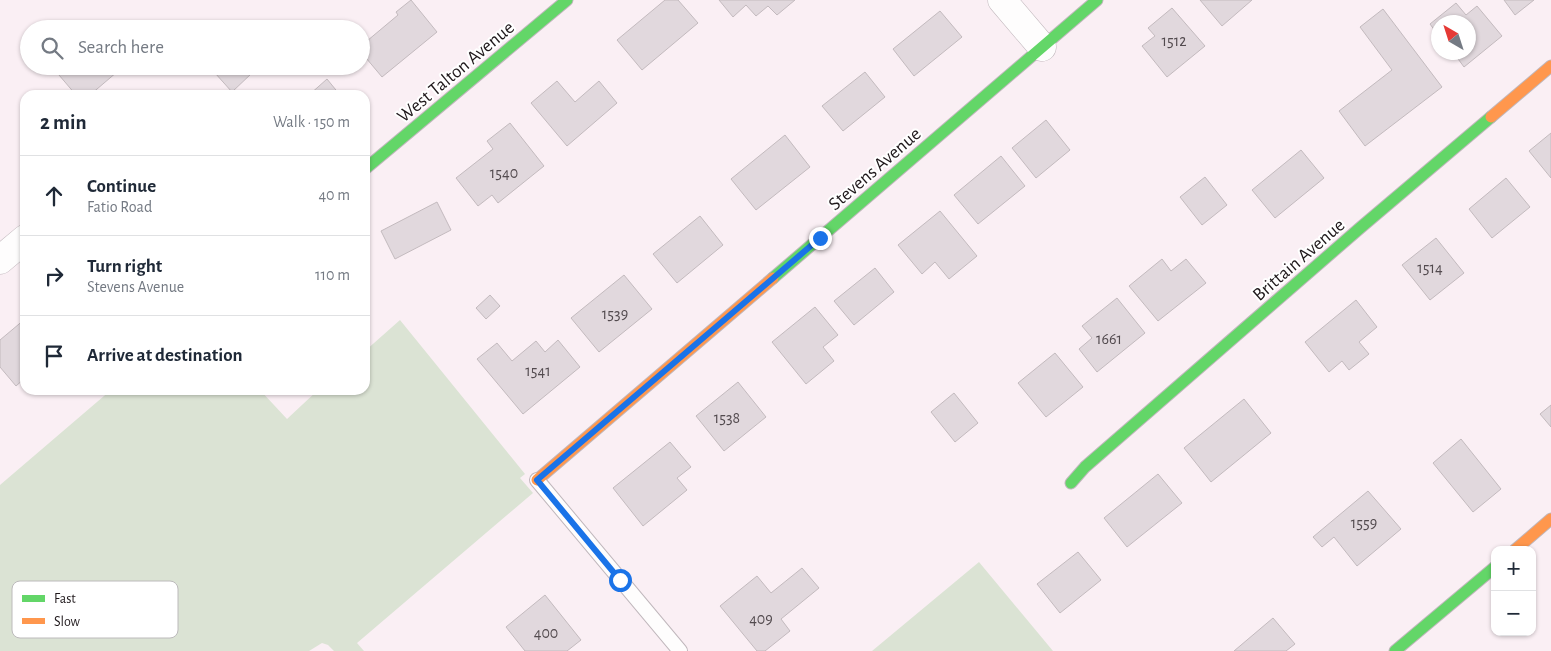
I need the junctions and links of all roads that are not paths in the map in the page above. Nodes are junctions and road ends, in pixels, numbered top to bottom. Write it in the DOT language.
graph roads {
  1 [pos="567,0"];
  2 [pos="1002,0"];
  3 [pos="1097,0"];
  4 [pos="1042,47"];
  5 [pos="1551,66"];
  6 [pos="370,165"];
  7 [pos="20,243"];
  8 [pos="0,260"];
  9 [pos="537,480"];
  10 [pos="1071,483"];
  11 [pos="1551,519"];
  12 [pos="1520,546"];
  13 [pos="1491,570"];
  14 [pos="680,651"];
  15 [pos="1395,651"];
  1 -- 6 [label="street, West Talton Avenue"];
  2 -- 4 [label="street"];
  3 -- 4 [label="street, Stevens Avenue"];
  4 -- 9 [label="street, Stevens Avenue"];
  5 -- 10 [label="street, Brittain Avenue"];
  7 -- 8 [label="street"];
  9 -- 14 [label="lane"];
  11 -- 12 [label="street"];
  13 -- 15 [label="street"];
}
